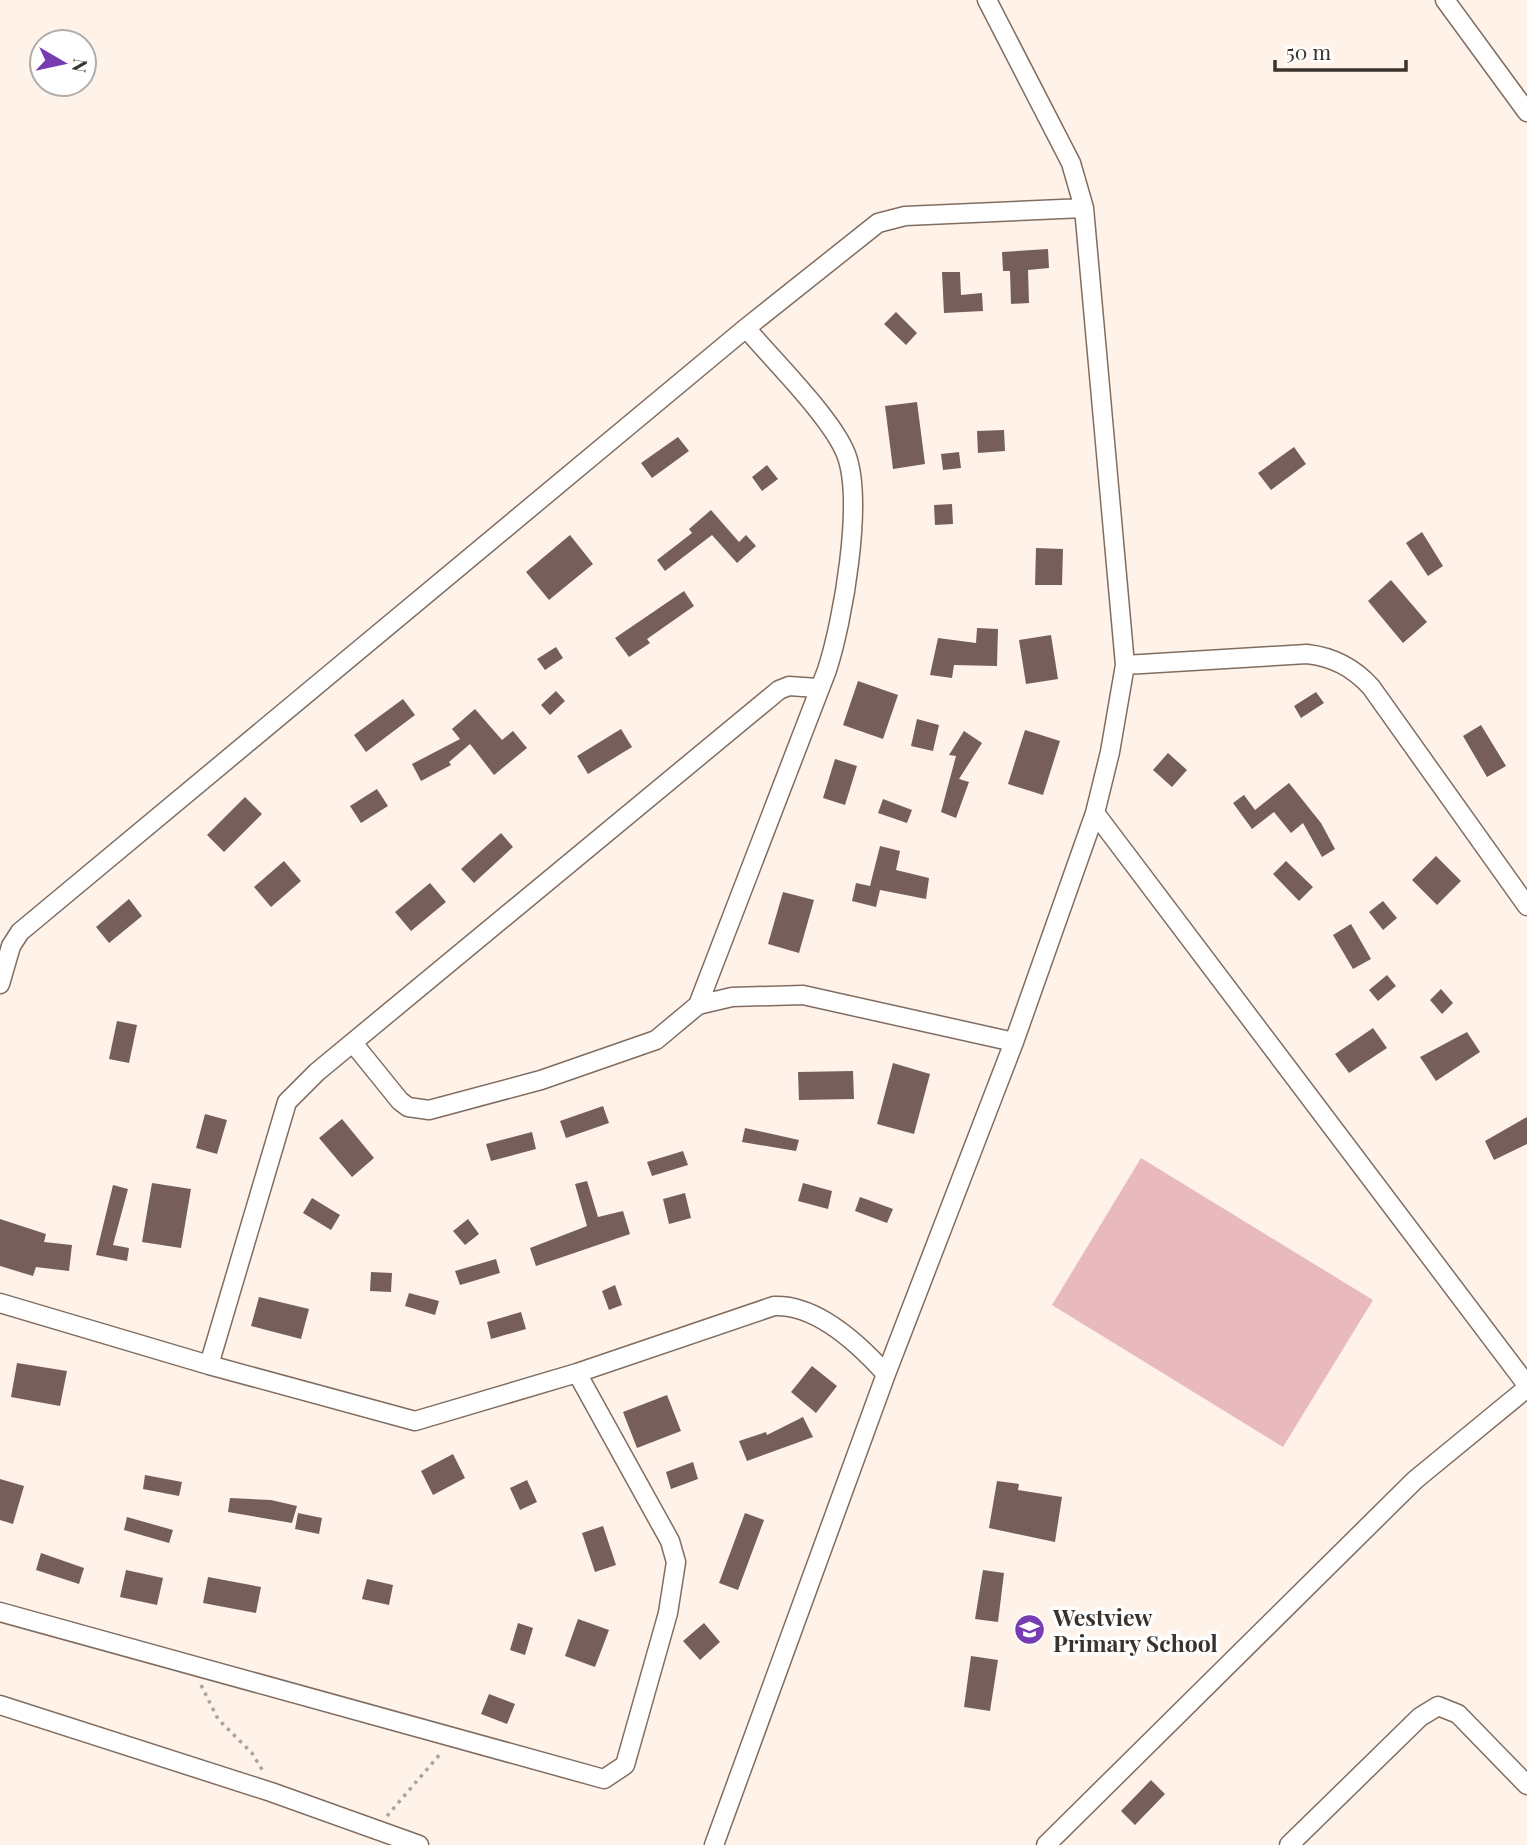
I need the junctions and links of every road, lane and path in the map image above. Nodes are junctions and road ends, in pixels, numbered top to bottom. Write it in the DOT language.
graph roads {
  1 [pos="987,0"];
  2 [pos="1445,0"];
  3 [pos="1527,112"];
  4 [pos="1084,208"];
  5 [pos="746,328"];
  6 [pos="1125,665"];
  7 [pos="817,688"];
  8 [pos="1096,813"];
  9 [pos="1527,906"];
  10 [pos="0,984"];
  11 [pos="698,1006"];
  12 [pos="1014,1042"];
  13 [pos="353,1043"];
  14 [pos="0,1303"];
  15 [pos="209,1365"];
  16 [pos="576,1373"];
  17 [pos="886,1374"];
  18 [pos="1527,1387"];
  19 [pos="0,1612"];
  20 [pos="192,1664"];
  21 [pos="0,1705"];
  22 [pos="453,1738"];
  23 [pos="1527,1785"];
  24 [pos="271,1792"];
  25 [pos="374,1830"];
  26 [pos="419,1845"];
  27 [pos="713,1845"];
  28 [pos="1046,1845"];
  29 [pos="1289,1845"];
  1 -- 4 [label="street"];
  2 -- 3 [label="street"];
  4 -- 5 [label="street"];
  4 -- 6 [label="street"];
  5 -- 7 [label="street"];
  5 -- 10 [label="street"];
  6 -- 8 [label="street"];
  6 -- 9 [label="street"];
  7 -- 11 [label="street"];
  7 -- 13 [label="street"];
  8 -- 12 [label="street"];
  8 -- 18 [label="street"];
  11 -- 12 [label="street"];
  11 -- 13 [label="street"];
  12 -- 17 [label="street"];
  13 -- 15 [label="street"];
  14 -- 15 [label="street"];
  15 -- 16 [label="street"];
  16 -- 17 [label="street"];
  16 -- 22 [label="street"];
  17 -- 27 [label="street"];
  18 -- 28 [label="street"];
  19 -- 20 [label="street"];
  20 -- 22 [label="street"];
  20 -- 24 [label="path"];
  21 -- 24 [label="street"];
  22 -- 25 [label="path"];
  23 -- 29 [label="street"];
  24 -- 25 [label="street"];
  25 -- 26 [label="street"];
}
